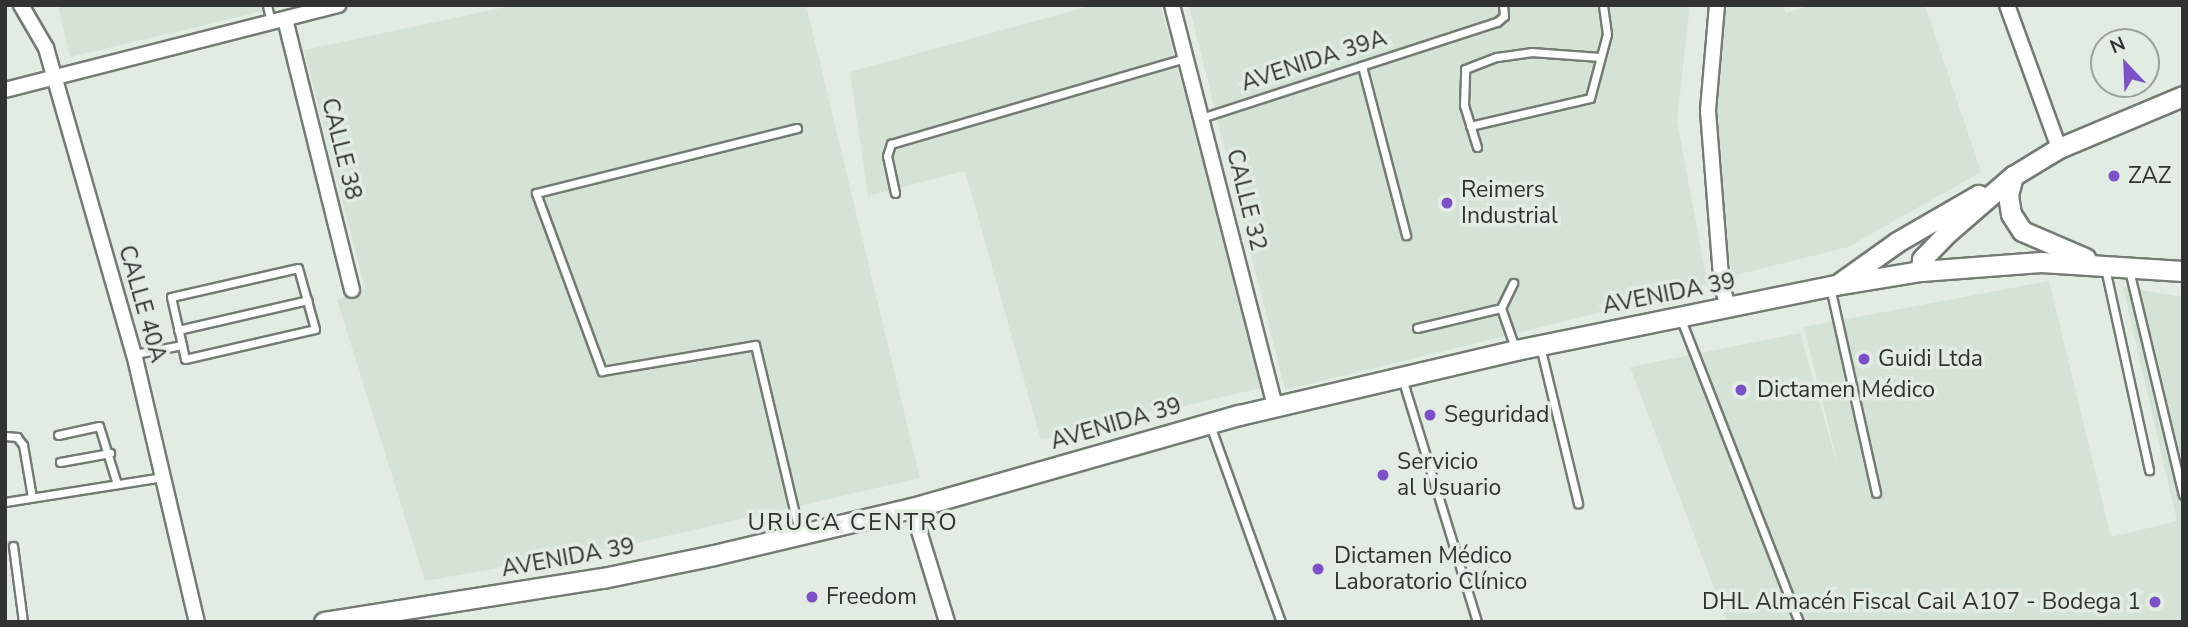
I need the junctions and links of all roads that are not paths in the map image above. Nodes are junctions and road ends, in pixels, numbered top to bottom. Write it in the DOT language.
graph roads {
  1 [pos="21,5"];
  2 [pos="267,5"];
  3 [pos="338,5"];
  4 [pos="1172,5"];
  5 [pos="1503,5"];
  6 [pos="1603,5"];
  7 [pos="1717,5"];
  8 [pos="2007,5"];
  9 [pos="278,21"];
  10 [pos="1600,57"];
  11 [pos="1186,58"];
  12 [pos="1362,65"];
  13 [pos="54,78"];
  14 [pos="5,90"];
  15 [pos="2183,96"];
  16 [pos="1201,118"];
  17 [pos="1470,126"];
  18 [pos="797,128"];
  19 [pos="1477,147"];
  20 [pos="2059,148"];
  21 [pos="2012,176"];
  22 [pos="895,193"];
  23 [pos="1406,234"];
  24 [pos="2104,264"];
  25 [pos="2128,266"];
  26 [pos="1921,271"];
  27 [pos="2183,271"];
  28 [pos="1513,283"];
  29 [pos="1833,286"];
  30 [pos="352,290"];
  31 [pos="308,300"];
  32 [pos="1728,306"];
  33 [pos="1501,307"];
  34 [pos="1680,316"];
  35 [pos="1417,328"];
  36 [pos="178,330"];
  37 [pos="182,345"];
  38 [pos="1540,345"];
  39 [pos="1516,350"];
  40 [pos="134,354"];
  41 [pos="1402,377"];
  42 [pos="1275,407"];
  43 [pos="1209,423"];
  44 [pos="58,435"];
  45 [pos="5,436"];
  46 [pos="110,453"];
  47 [pos="60,462"];
  48 [pos="2150,470"];
  49 [pos="163,477"];
  50 [pos="117,484"];
  51 [pos="1876,493"];
  52 [pos="2183,495"];
  53 [pos="32,497"];
  54 [pos="5,502"];
  55 [pos="1578,503"];
  56 [pos="912,508"];
  57 [pos="800,536"];
  58 [pos="13,546"];
  59 [pos="385,618"];
  60 [pos="23,622"];
  61 [pos="197,622"];
  62 [pos="324,622"];
  63 [pos="947,622"];
  64 [pos="1281,622"];
  65 [pos="1478,622"];
  66 [pos="1799,622"];
  1 -- 13 [label="street, CALLE 40A"];
  2 -- 9 [label="lane"];
  3 -- 9 [label="street"];
  4 -- 11 [label="street, CALLE 32"];
  5 -- 12 [label="lane, AVENIDA 39A"];
  6 -- 10 [label="lane"];
  7 -- 32 [label="street"];
  8 -- 20 [label="street"];
  9 -- 13 [label="street"];
  9 -- 30 [label="street, CALLE 38"];
  10 -- 17 [label="lane"];
  10 -- 17 [label="lane"];
  11 -- 16 [label="street, CALLE 32"];
  11 -- 22 [label="lane"];
  12 -- 16 [label="lane, AVENIDA 39A"];
  12 -- 23 [label="lane"];
  13 -- 14 [label="street"];
  13 -- 40 [label="street, CALLE 40A"];
  15 -- 20 [label="main road"];
  16 -- 42 [label="street, CALLE 32"];
  17 -- 19 [label="lane"];
  18 -- 57 [label="lane"];
  20 -- 21 [label="main road"];
  21 -- 24 [label="main road"];
  21 -- 26 [label="main road"];
  21 -- 29 [label="main road"];
  24 -- 25 [label="main road"];
  24 -- 26 [label="main road, AVENIDA 39"];
  24 -- 48 [label="lane"];
  25 -- 27 [label="main road"];
  25 -- 52 [label="lane"];
  26 -- 29 [label="main road, AVENIDA 39"];
  28 -- 33 [label="lane"];
  29 -- 32 [label="main road, AVENIDA 39"];
  29 -- 51 [label="lane"];
  31 -- 36 [label="lane"];
  31 -- 36 [label="lane"];
  31 -- 37 [label="lane"];
  32 -- 34 [label="main road, AVENIDA 39"];
  33 -- 35 [label="lane"];
  33 -- 39 [label="lane"];
  34 -- 38 [label="main road, AVENIDA 39"];
  34 -- 66 [label="lane"];
  36 -- 37 [label="lane"];
  37 -- 40 [label="lane"];
  38 -- 39 [label="main road, AVENIDA 39"];
  38 -- 55 [label="lane"];
  39 -- 41 [label="main road, AVENIDA 39"];
  40 -- 49 [label="street, CALLE 40A"];
  41 -- 42 [label="main road, AVENIDA 39"];
  41 -- 65 [label="lane"];
  42 -- 43 [label="main road, AVENIDA 39"];
  43 -- 56 [label="main road, AVENIDA 39"];
  43 -- 64 [label="lane"];
  44 -- 46 [label="lane"];
  45 -- 53 [label="lane"];
  46 -- 47 [label="lane"];
  46 -- 50 [label="lane"];
  49 -- 50 [label="lane"];
  49 -- 61 [label="street, CALLE 40A"];
  50 -- 53 [label="lane"];
  53 -- 54 [label="lane"];
  56 -- 57 [label="main road, AVENIDA 39"];
  56 -- 63 [label="street"];
  57 -- 59 [label="main road, AVENIDA 39"];
  58 -- 60 [label="lane"];
  59 -- 62 [label="main road, AVENIDA 39"];
}
